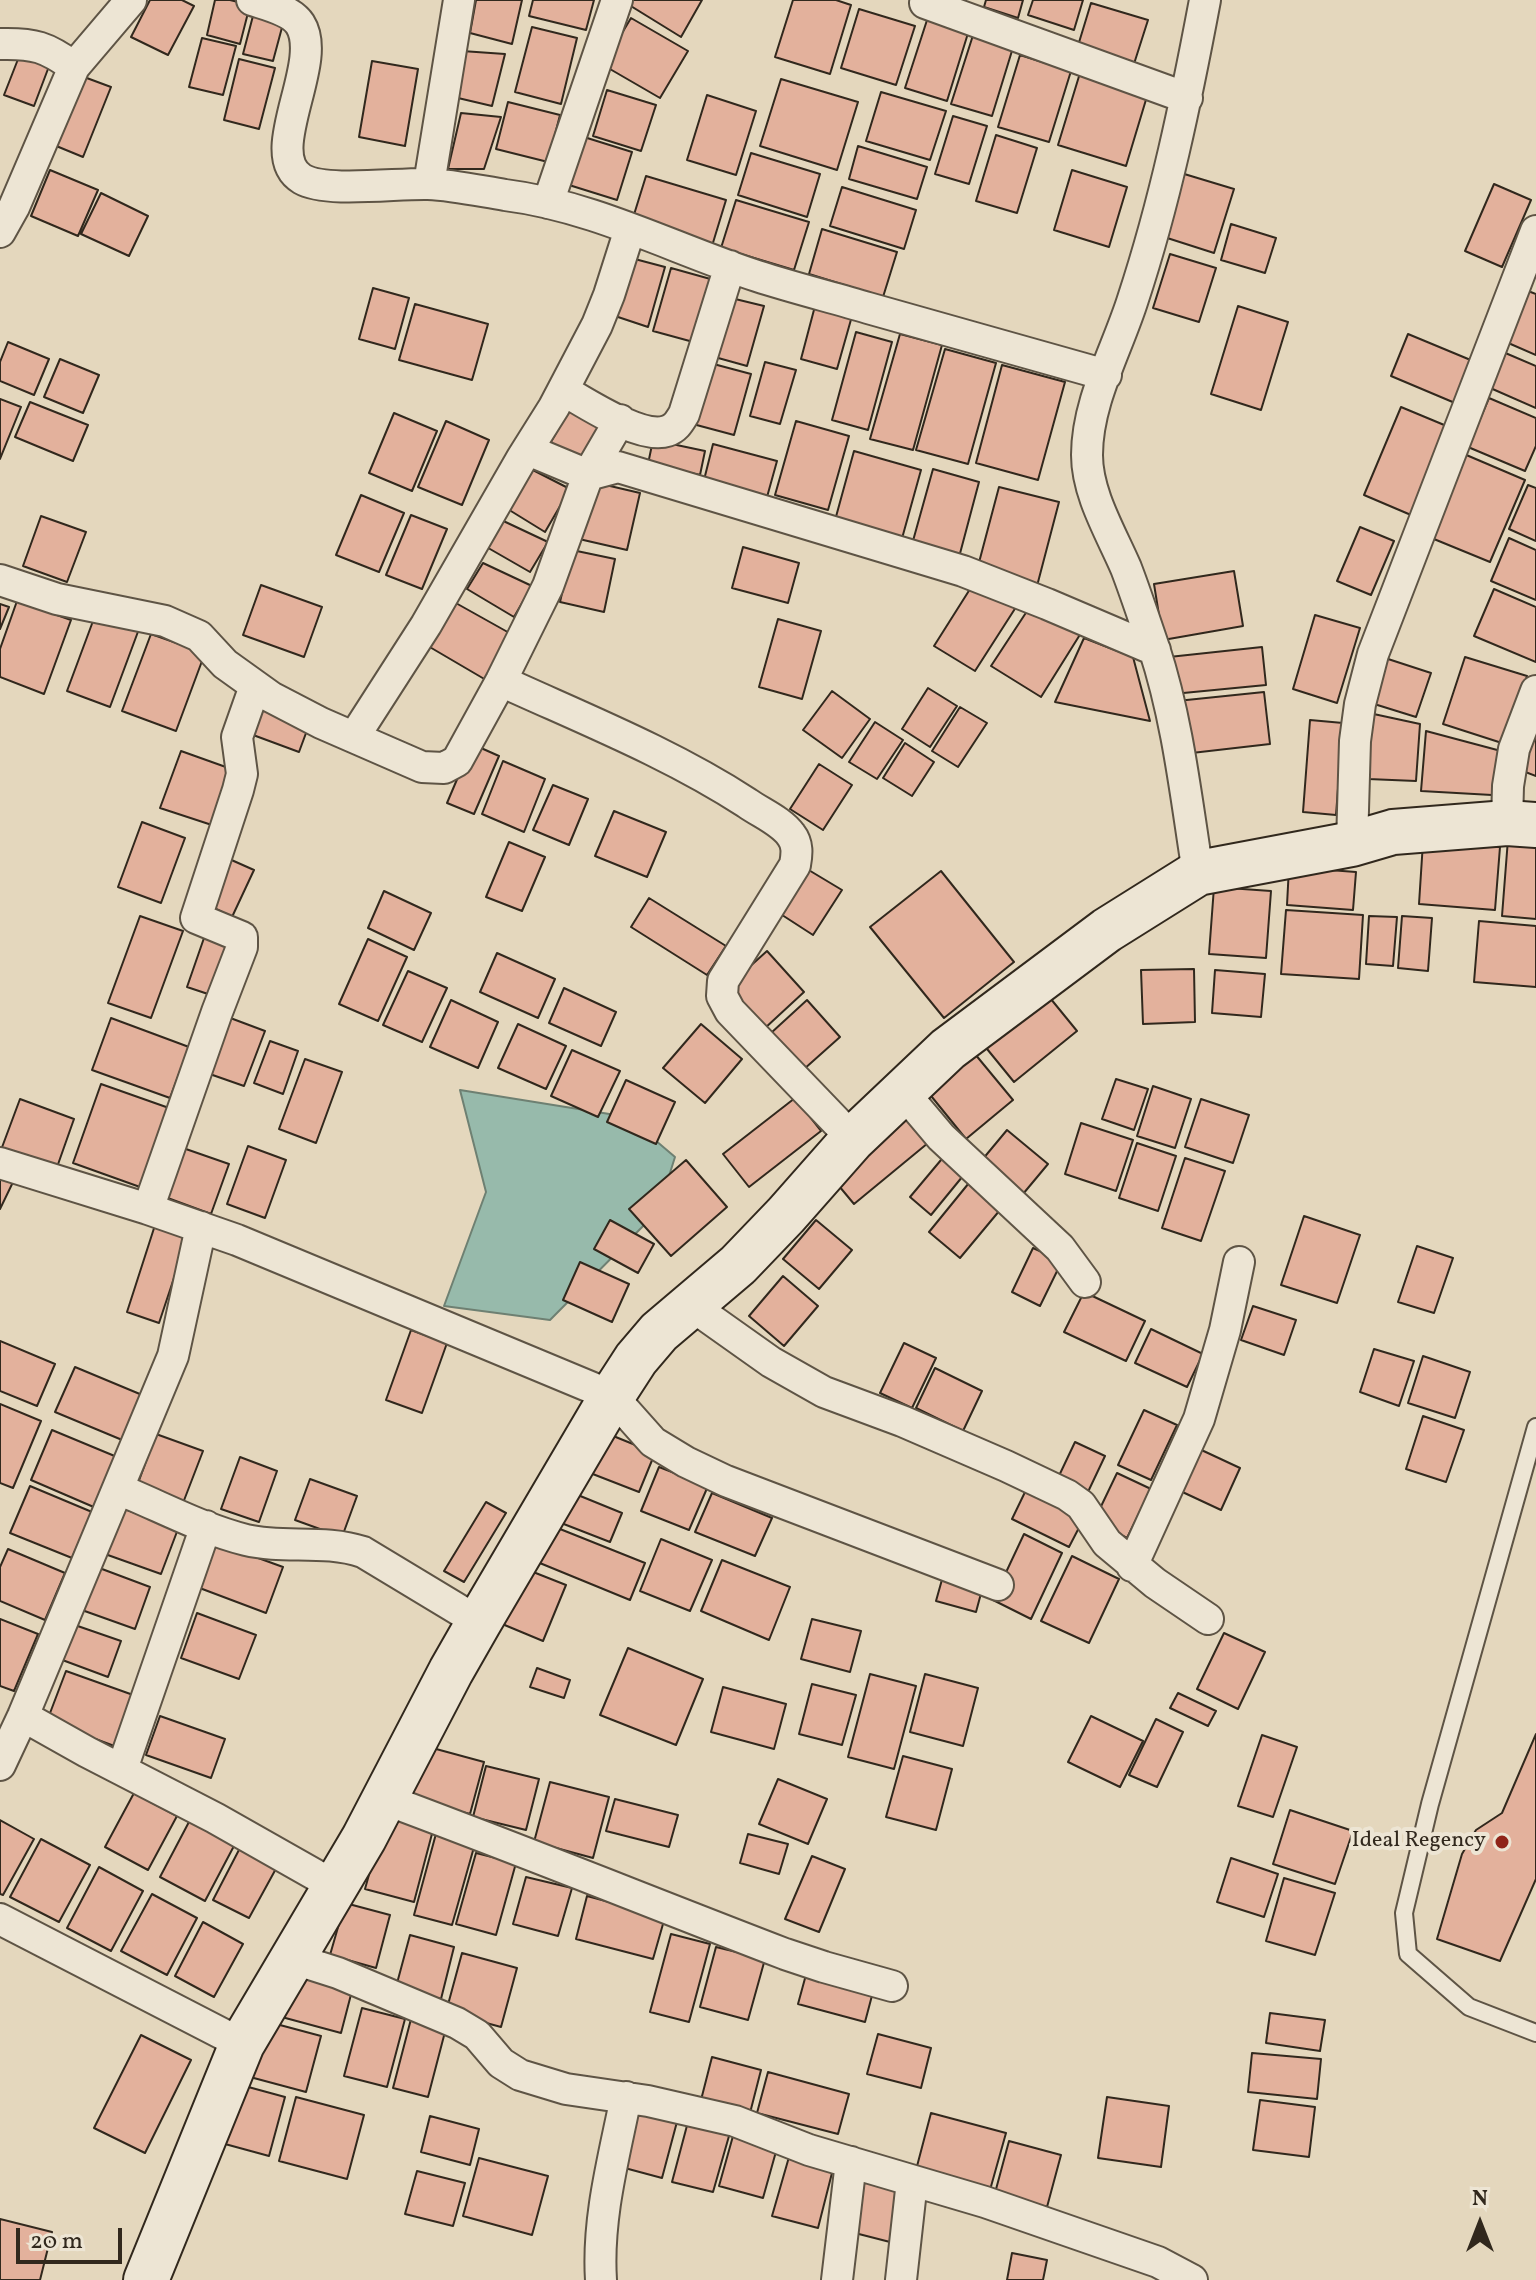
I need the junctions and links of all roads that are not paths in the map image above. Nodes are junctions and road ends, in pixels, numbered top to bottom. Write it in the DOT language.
graph roads {
  1 [pos="131,0"];
  2 [pos="252,0"];
  3 [pos="459,0"];
  4 [pos="617,0"];
  5 [pos="1205,0"];
  6 [pos="925,3"];
  7 [pos="0,44"];
  8 [pos="74,67"];
  9 [pos="1187,98"];
  10 [pos="429,184"];
  11 [pos="548,203"];
  12 [pos="630,229"];
  13 [pos="1536,231"];
  14 [pos="0,232"];
  15 [pos="730,266"];
  16 [pos="1106,375"];
  17 [pos="563,390"];
  18 [pos="620,420"];
  19 [pos="528,450"];
  20 [pos="588,475"];
  21 [pos="0,580"];
  22 [pos="1155,650"];
  23 [pos="501,681"];
  24 [pos="255,686"];
  25 [pos="1536,691"];
  26 [pos="354,737"];
  27 [pos="1522,824"];
  28 [pos="1352,844"];
  29 [pos="1198,873"];
  30 [pos="903,1092"];
  31 [pos="853,1139"];
  32 [pos="0,1163"];
  33 [pos="148,1209"];
  34 [pos="201,1227"];
  35 [pos="1239,1262"];
  36 [pos="1085,1282"];
  37 [pos="692,1306"];
  38 [pos="612,1396"];
  39 [pos="1536,1427"];
  40 [pos="118,1489"];
  41 [pos="206,1526"];
  42 [pos="1132,1566"];
  43 [pos="998,1585"];
  44 [pos="1208,1619"];
  45 [pos="479,1622"];
  46 [pos="23,1716"];
  47 [pos="0,1765"];
  48 [pos="122,1769"];
  49 [pos="384,1799"];
  50 [pos="335,1886"];
  51 [pos="0,1919"];
  52 [pos="291,1958"];
  53 [pos="892,1986"];
  54 [pos="1536,2033"];
  55 [pos="242,2044"];
  56 [pos="626,2097"];
  57 [pos="851,2162"];
  58 [pos="912,2181"];
  59 [pos="146,2280"];
  60 [pos="601,2280"];
  61 [pos="837,2280"];
  62 [pos="901,2280"];
  63 [pos="1192,2280"];
  1 -- 8 [label="street"];
  2 -- 10 [label="street"];
  3 -- 10 [label="street"];
  4 -- 11 [label="street"];
  5 -- 9 [label="street"];
  6 -- 9 [label="street"];
  7 -- 8 [label="street"];
  8 -- 14 [label="street"];
  9 -- 16 [label="street"];
  10 -- 11 [label="street"];
  11 -- 12 [label="street"];
  12 -- 15 [label="street"];
  12 -- 17 [label="street"];
  13 -- 28 [label="street"];
  15 -- 16 [label="street"];
  15 -- 18 [label="street"];
  16 -- 22 [label="street"];
  17 -- 18 [label="street"];
  17 -- 19 [label="street"];
  18 -- 20 [label="street"];
  19 -- 20 [label="street"];
  19 -- 26 [label="street"];
  20 -- 22 [label="street"];
  20 -- 23 [label="street"];
  21 -- 24 [label="street"];
  22 -- 29 [label="street"];
  23 -- 26 [label="street"];
  23 -- 31 [label="street"];
  24 -- 26 [label="street"];
  24 -- 33 [label="street"];
  25 -- 27 [label="street"];
  27 -- 28 [label="main road"];
  28 -- 29 [label="main road"];
  29 -- 30 [label="main road"];
  30 -- 31 [label="main road"];
  30 -- 36 [label="street"];
  31 -- 37 [label="main road"];
  32 -- 33 [label="street"];
  33 -- 34 [label="street"];
  34 -- 38 [label="street"];
  34 -- 40 [label="street"];
  35 -- 42 [label="street"];
  37 -- 38 [label="main road"];
  37 -- 42 [label="street"];
  38 -- 43 [label="street"];
  38 -- 45 [label="main road"];
  39 -- 54 [label="lane"];
  40 -- 41 [label="street"];
  40 -- 46 [label="street"];
  41 -- 45 [label="street"];
  41 -- 48 [label="street"];
  42 -- 44 [label="street"];
  45 -- 49 [label="main road"];
  46 -- 47 [label="street"];
  46 -- 48 [label="street"];
  48 -- 50 [label="street"];
  49 -- 50 [label="main road"];
  49 -- 53 [label="street"];
  50 -- 52 [label="main road"];
  51 -- 55 [label="street"];
  52 -- 55 [label="main road"];
  52 -- 56 [label="street"];
  55 -- 59 [label="main road"];
  56 -- 57 [label="street"];
  56 -- 60 [label="street"];
  57 -- 58 [label="street"];
  57 -- 61 [label="street"];
  58 -- 62 [label="street"];
  58 -- 63 [label="street"];
}
